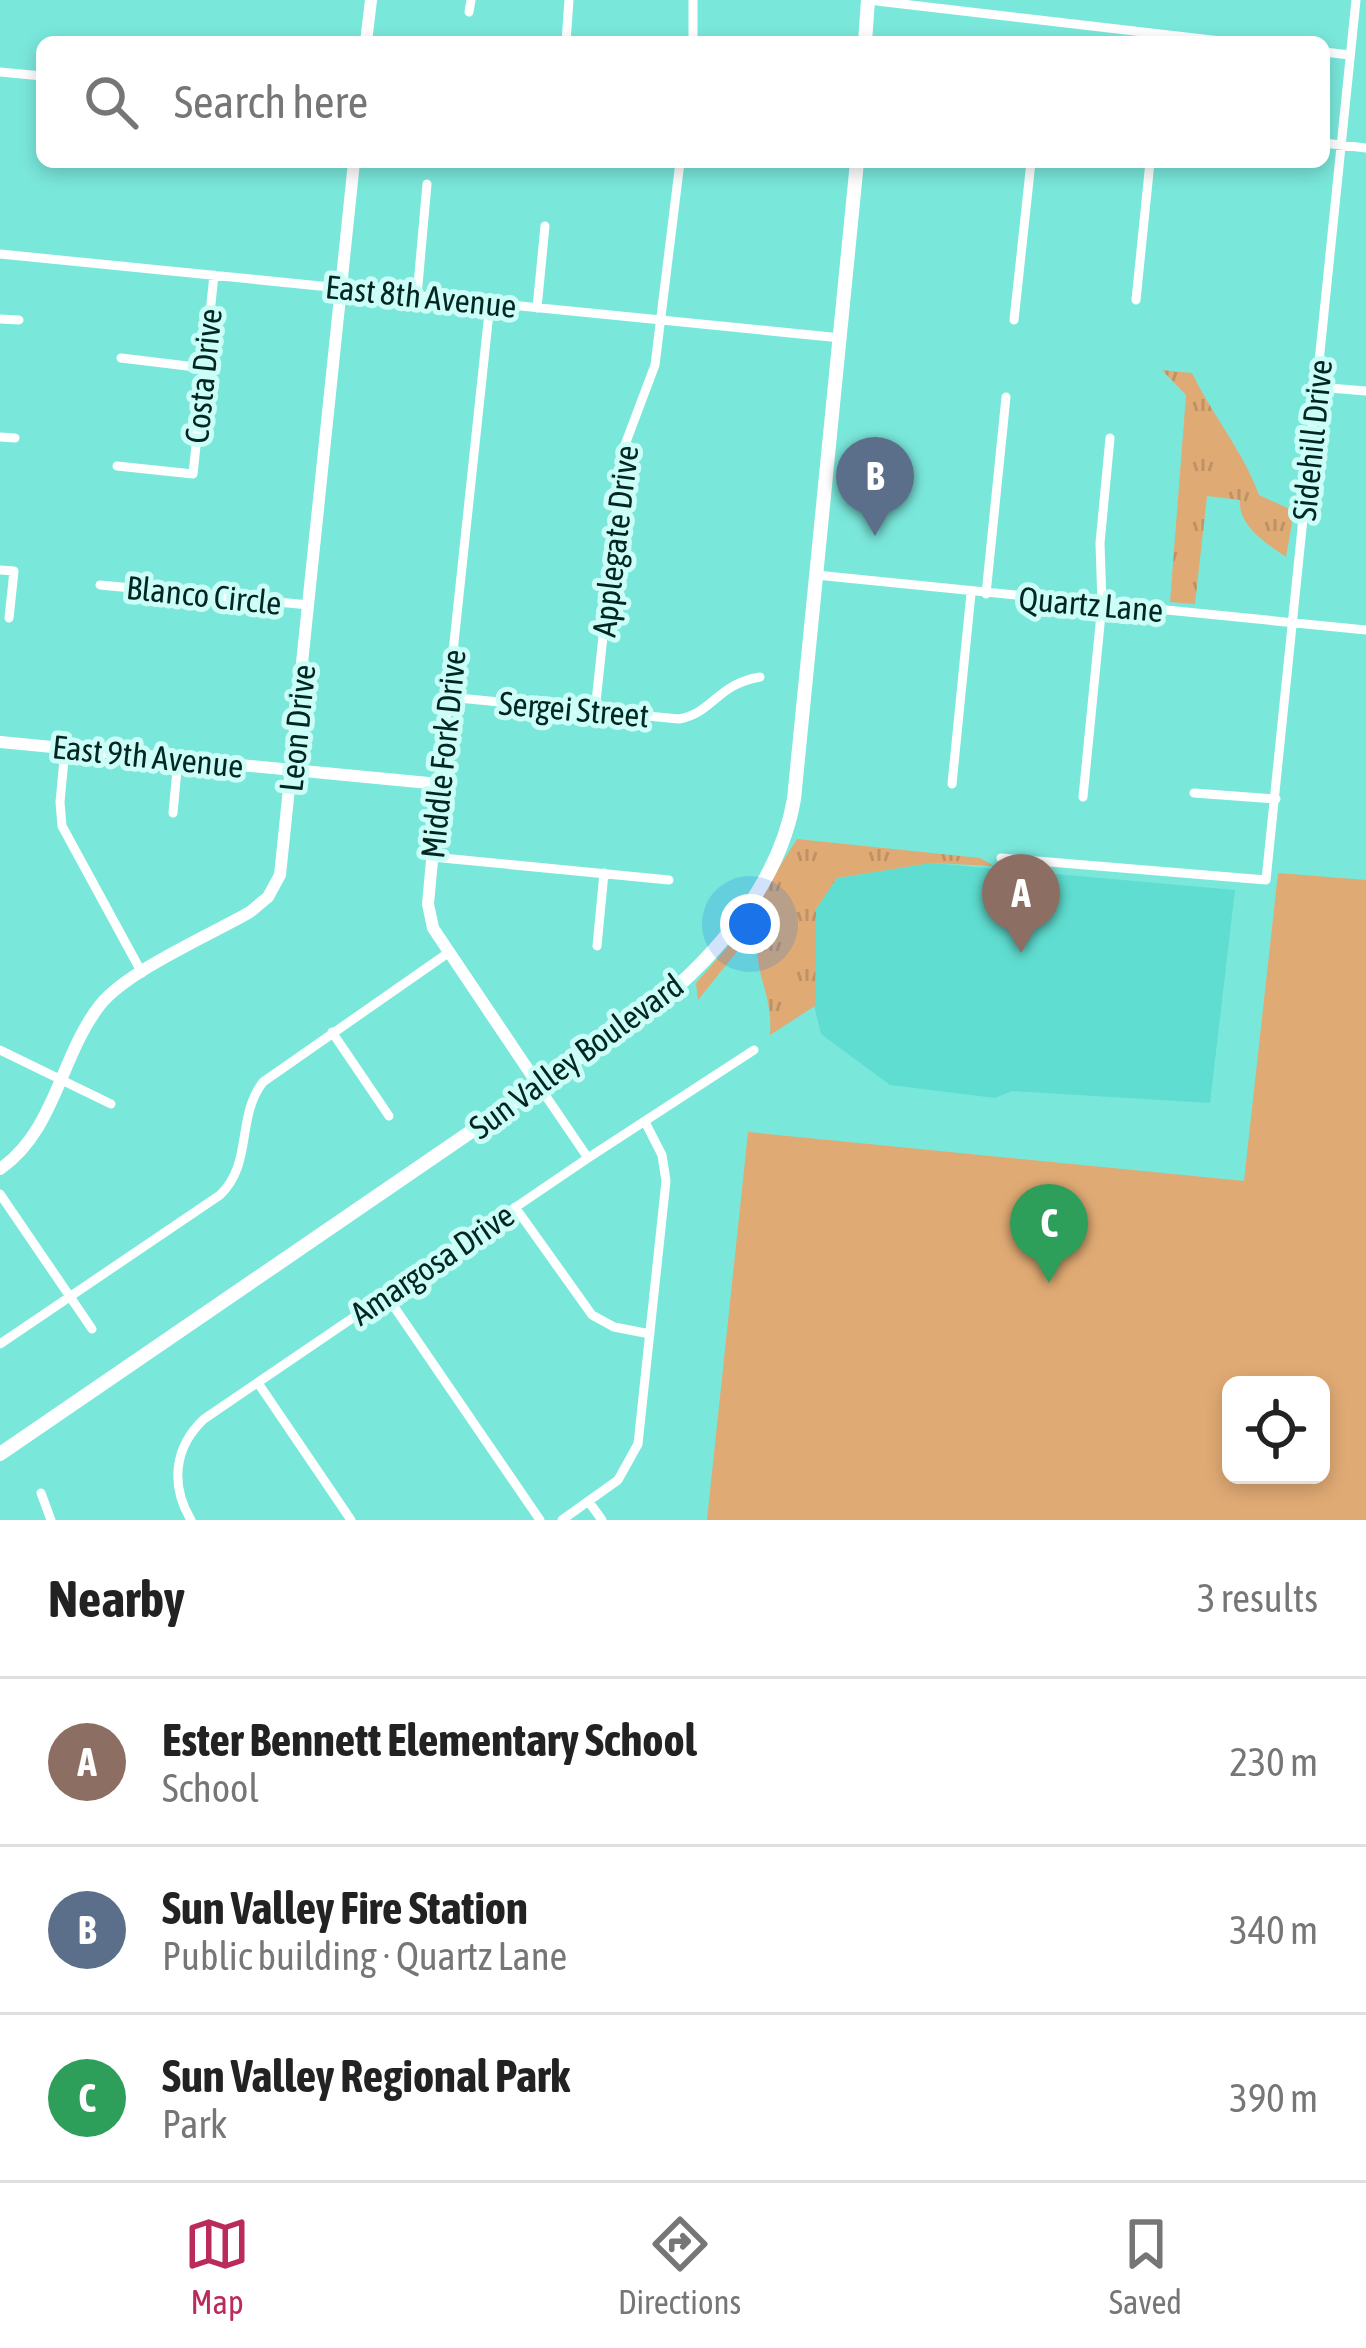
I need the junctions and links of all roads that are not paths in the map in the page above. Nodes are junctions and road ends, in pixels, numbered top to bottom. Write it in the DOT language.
graph roads {
  1 [pos="371,0"];
  2 [pos="569,0"];
  3 [pos="693,0"];
  4 [pos="868,0"];
  5 [pos="1356,0"];
  6 [pos="960,4"];
  7 [pos="367,36"];
  8 [pos="566,36"];
  9 [pos="693,36"];
  10 [pos="865,36"];
  11 [pos="1170,36"];
  12 [pos="1330,53"];
  13 [pos="1351,55"];
  14 [pos="0,72"];
  15 [pos="36,75"];
  16 [pos="1330,144"];
  17 [pos="1341,147"];
  18 [pos="1366,148"];
  19 [pos="352,168"];
  20 [pos="679,168"];
  21 [pos="856,168"];
  22 [pos="1029,168"];
  23 [pos="1149,168"];
  24 [pos="428,184"];
  25 [pos="545,226"];
  26 [pos="0,254"];
  27 [pos="214,275"];
  28 [pos="340,288"];
  29 [pos="417,296"];
  30 [pos="1136,300"];
  31 [pos="490,303"];
  32 [pos="537,308"];
  33 [pos="0,319"];
  34 [pos="19,320"];
  35 [pos="663,320"];
  36 [pos="1014,320"];
  37 [pos="841,338"];
  38 [pos="122,358"];
  39 [pos="204,368"];
  40 [pos="1317,386"];
  41 [pos="1366,391"];
  42 [pos="1006,397"];
  43 [pos="0,436"];
  44 [pos="15,438"];
  45 [pos="1110,438"];
  46 [pos="117,466"];
  47 [pos="0,570"];
  48 [pos="816,575"];
  49 [pos="100,585"];
  50 [pos="971,592"];
  51 [pos="986,594"];
  52 [pos="1102,604"];
  53 [pos="309,605"];
  54 [pos="9,618"];
  55 [pos="1294,624"];
  56 [pos="1366,630"];
  57 [pos="760,677"];
  58 [pos="448,697"];
  59 [pos="595,711"];
  60 [pos="0,742"];
  61 [pos="65,748"];
  62 [pos="178,759"];
  63 [pos="293,770"];
  64 [pos="439,784"];
  65 [pos="952,784"];
  66 [pos="1194,793"];
  67 [pos="1083,796"];
  68 [pos="1276,799"];
  69 [pos="173,813"];
  70 [pos="432,857"];
  71 [pos="1001,858"];
  72 [pos="604,873"];
  73 [pos="669,880"];
  74 [pos="597,946"];
  75 [pos="448,953"];
  76 [pos="142,973"];
  77 [pos="332,1032"];
  78 [pos="0,1050"];
  79 [pos="754,1050"];
  80 [pos="61,1080"];
  81 [pos="539,1086"];
  82 [pos="111,1104"];
  83 [pos="388,1115"];
  84 [pos="645,1122"];
  85 [pos="588,1158"];
  86 [pos="0,1169"];
  87 [pos="0,1194"];
  88 [pos="515,1208"];
  89 [pos="386,1295"];
  90 [pos="70,1297"];
  91 [pos="92,1329"];
  92 [pos="650,1334"];
  93 [pos="0,1344"];
  94 [pos="258,1383"];
  95 [pos="0,1454"];
  96 [pos="41,1493"];
  97 [pos="590,1502"];
  98 [pos="52,1520"];
  99 [pos="191,1520"];
  100 [pos="351,1520"];
  101 [pos="540,1520"];
  102 [pos="562,1520"];
  103 [pos="602,1520"];
  1 -- 7 [label="street"];
  2 -- 8 [label="street"];
  3 -- 9 [label="street"];
  4 -- 6 [label="street"];
  4 -- 10 [label="main road"];
  5 -- 13 [label="street, Sidehill Drive"];
  6 -- 11 [label="street"];
  12 -- 13 [label="street"];
  13 -- 17 [label="street, Sidehill Drive"];
  14 -- 15 [label="street"];
  16 -- 17 [label="street"];
  17 -- 18 [label="street"];
  17 -- 40 [label="street, Sidehill Drive"];
  19 -- 28 [label="street, Leon Drive"];
  20 -- 35 [label="street, Applegate Drive"];
  21 -- 37 [label="main road, Sun Valley Boulevard"];
  22 -- 36 [label="street"];
  23 -- 30 [label="street"];
  24 -- 29 [label="street"];
  25 -- 32 [label="street"];
  26 -- 27 [label="street, East 8th Avenue"];
  27 -- 28 [label="street, East 8th Avenue"];
  27 -- 39 [label="street, Costa Drive"];
  28 -- 29 [label="street, East 8th Avenue"];
  28 -- 53 [label="street, Leon Drive"];
  29 -- 31 [label="street, East 8th Avenue"];
  31 -- 32 [label="street, East 8th Avenue"];
  31 -- 58 [label="street, Middle Fork Drive"];
  32 -- 35 [label="street, East 8th Avenue"];
  33 -- 34 [label="street"];
  35 -- 37 [label="street, East 8th Avenue"];
  35 -- 59 [label="street, Applegate Drive"];
  37 -- 48 [label="main road, Sun Valley Boulevard"];
  38 -- 39 [label="street"];
  39 -- 46 [label="street, Costa Drive"];
  40 -- 41 [label="street"];
  40 -- 55 [label="street, Sidehill Drive"];
  42 -- 51 [label="street"];
  43 -- 44 [label="street"];
  45 -- 52 [label="street"];
  47 -- 54 [label="street"];
  48 -- 50 [label="street, Quartz Lane"];
  48 -- 81 [label="main road, Sun Valley Boulevard"];
  49 -- 53 [label="street, Blanco Circle"];
  50 -- 51 [label="street, Quartz Lane"];
  50 -- 65 [label="street"];
  51 -- 52 [label="street, Quartz Lane"];
  52 -- 55 [label="street, Quartz Lane"];
  52 -- 67 [label="street"];
  53 -- 63 [label="street, Leon Drive"];
  55 -- 56 [label="street, Quartz Lane"];
  55 -- 68 [label="street, Sidehill Drive"];
  57 -- 59 [label="street, Sergei Street"];
  58 -- 59 [label="street, Sergei Street"];
  58 -- 64 [label="street, Middle Fork Drive"];
  60 -- 61 [label="street, East 9th Avenue"];
  61 -- 62 [label="street, East 9th Avenue"];
  61 -- 76 [label="street"];
  62 -- 63 [label="street, East 9th Avenue"];
  62 -- 69 [label="street"];
  63 -- 64 [label="street, East 9th Avenue"];
  63 -- 76 [label="street, Leon Drive"];
  64 -- 70 [label="street, Middle Fork Drive"];
  66 -- 68 [label="street"];
  68 -- 71 [label="street, Sidehill Drive"];
  70 -- 72 [label="street"];
  70 -- 75 [label="street, Middle Fork Drive"];
  72 -- 73 [label="street"];
  72 -- 74 [label="street"];
  75 -- 77 [label="street"];
  75 -- 81 [label="street, Middle Fork Drive"];
  76 -- 80 [label="street, Leon Drive"];
  77 -- 83 [label="street"];
  77 -- 90 [label="street"];
  78 -- 80 [label="street"];
  79 -- 84 [label="street, Amargosa Drive"];
  80 -- 82 [label="street"];
  80 -- 86 [label="street, Leon Drive"];
  81 -- 85 [label="street, Middle Fork Drive"];
  81 -- 95 [label="main road, Sun Valley Boulevard"];
  84 -- 85 [label="street, Amargosa Drive"];
  84 -- 92 [label="street"];
  85 -- 88 [label="street, Amargosa Drive"];
  87 -- 90 [label="street"];
  88 -- 89 [label="street, Amargosa Drive"];
  88 -- 92 [label="street"];
  89 -- 94 [label="street, Amargosa Drive"];
  89 -- 101 [label="street"];
  90 -- 91 [label="street"];
  90 -- 93 [label="street"];
  92 -- 97 [label="street"];
  94 -- 99 [label="street, Amargosa Drive"];
  94 -- 100 [label="street"];
  96 -- 98 [label="street"];
  97 -- 102 [label="street"];
  97 -- 103 [label="street"];
}
